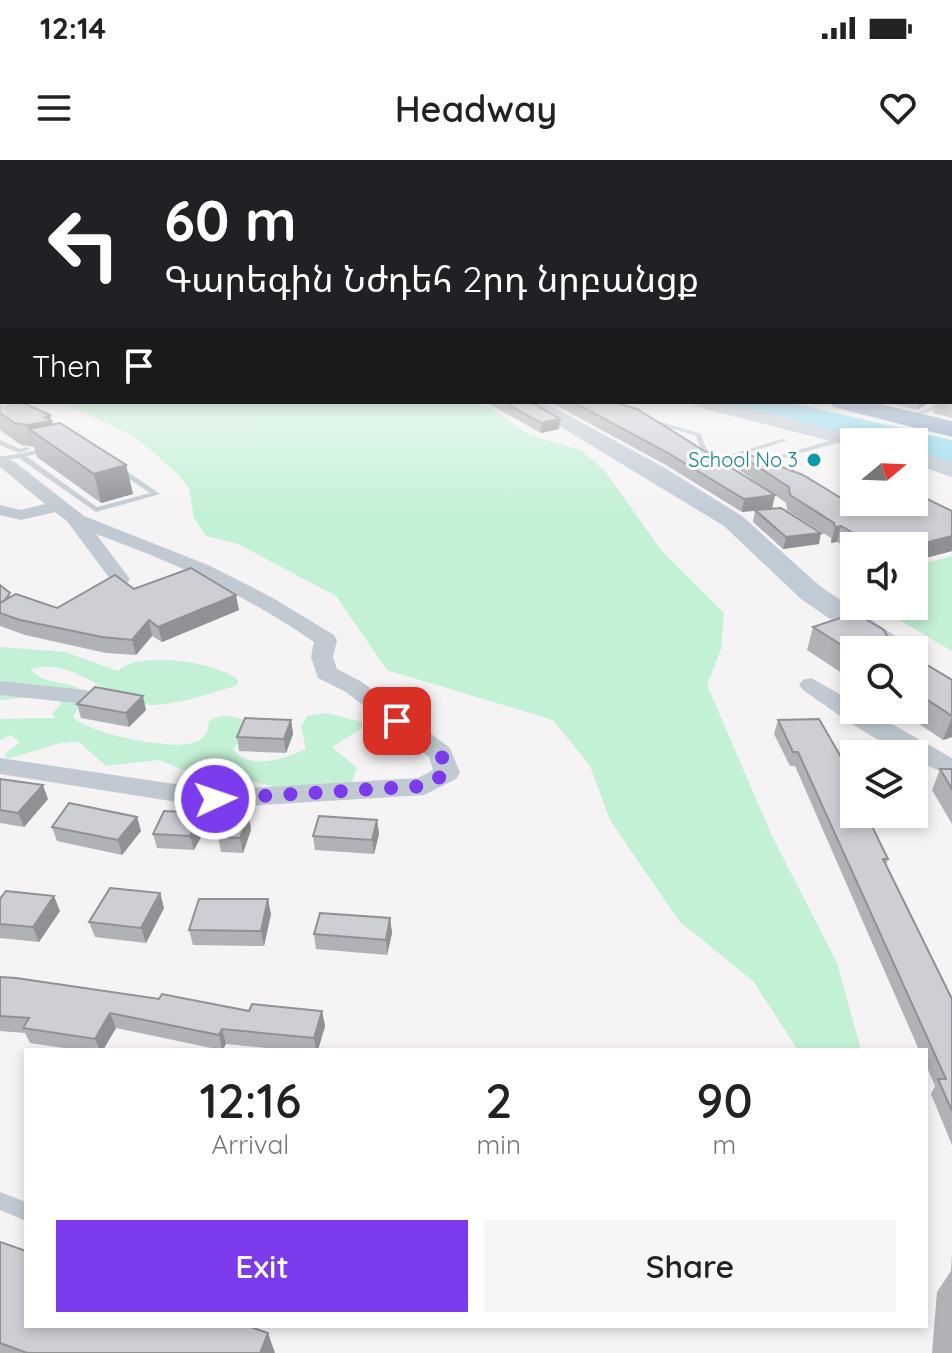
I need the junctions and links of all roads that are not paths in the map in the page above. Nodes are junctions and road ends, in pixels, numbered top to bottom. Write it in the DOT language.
graph roads {
  1 [pos="534,404"];
  2 [pos="709,404"];
  3 [pos="856,404"];
  4 [pos="939,404"];
  5 [pos="628,414"];
  6 [pos="901,420"];
  7 [pos="952,429"];
  8 [pos="840,437"];
  9 [pos="61,440"];
  10 [pos="784,440"];
  11 [pos="0,442"];
  12 [pos="840,443"];
  13 [pos="52,449"];
  14 [pos="21,456"];
  15 [pos="107,459"];
  16 [pos="719,459"];
  17 [pos="0,460"];
  18 [pos="928,461"];
  19 [pos="745,464"];
  20 [pos="759,469"];
  21 [pos="952,470"];
  22 [pos="730,472"];
  23 [pos="828,494"];
  24 [pos="840,499"];
  25 [pos="0,510"];
  26 [pos="67,512"];
  27 [pos="120,579"];
  28 [pos="875,636"];
  29 [pos="811,685"];
  30 [pos="0,688"];
  31 [pos="85,697"];
  32 [pos="0,766"];
  33 [pos="952,769"];
  34 [pos="0,1201"];
  35 [pos="24,1211"];
  1 -- 28 [label="street"];
  2 -- 8 [label="street"];
  3 -- 6 [label="highway"];
  4 -- 6 [label="lane"];
  5 -- 16 [label="lane"];
  6 -- 7 [label="highway"];
  9 -- 11 [label="lane"];
  10 -- 16 [label="lane"];
  12 -- 19 [label="lane"];
  13 -- 14 [label="lane"];
  14 -- 15 [label="lane"];
  14 -- 17 [label="lane"];
  16 -- 19 [label="lane"];
  16 -- 22 [label="lane"];
  17 -- 26 [label="street"];
  18 -- 21 [label="street"];
  19 -- 20 [label="lane"];
  23 -- 24 [label="lane"];
  25 -- 26 [label="street"];
  26 -- 27 [label="street"];
  26 -- 32 [label="street"];
  29 -- 33 [label="street"];
  30 -- 31 [label="street"];
  34 -- 35 [label="lane"];
}
